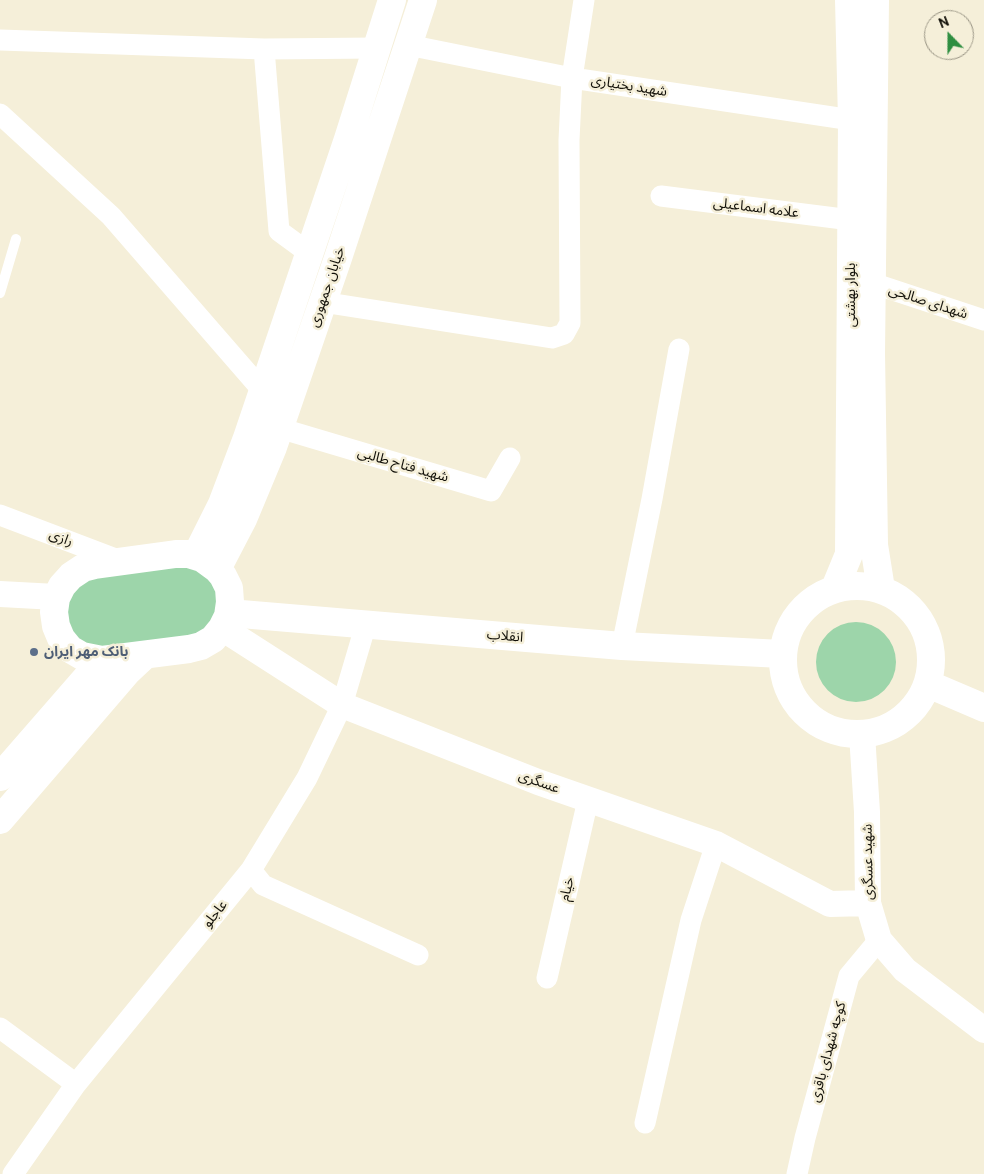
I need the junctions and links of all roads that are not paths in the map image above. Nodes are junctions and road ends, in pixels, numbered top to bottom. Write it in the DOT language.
graph roads {
  1 [pos="392,0"];
  2 [pos="423,0"];
  3 [pos="584,0"];
  4 [pos="849,0"];
  5 [pos="875,0"];
  6 [pos="0,40"];
  7 [pos="408,45"];
  8 [pos="377,48"];
  9 [pos="264,49"];
  10 [pos="572,78"];
  11 [pos="0,114"];
  12 [pos="852,120"];
  13 [pos="661,196"];
  14 [pos="851,220"];
  15 [pos="16,238"];
  16 [pos="309,253"];
  17 [pos="872,283"];
  18 [pos="0,293"];
  19 [pos="322,302"];
  20 [pos="984,320"];
  21 [pos="679,349"];
  22 [pos="263,391"];
  23 [pos="279,428"];
  24 [pos="510,458"];
  25 [pos="0,515"];
  26 [pos="121,561"];
  27 [pos="206,562"];
  28 [pos="835,588"];
  29 [pos="881,589"];
  30 [pos="0,594"];
  31 [pos="56,597"];
  32 [pos="226,620"];
  33 [pos="366,624"];
  34 [pos="622,646"];
  35 [pos="782,654"];
  36 [pos="144,656"];
  37 [pos="102,660"];
  38 [pos="928,684"];
  39 [pos="342,705"];
  40 [pos="984,708"];
  41 [pos="862,734"];
  42 [pos="0,777"];
  43 [pos="588,800"];
  44 [pos="0,820"];
  45 [pos="716,844"];
  46 [pos="251,870"];
  47 [pos="868,903"];
  48 [pos="879,940"];
  49 [pos="418,955"];
  50 [pos="547,978"];
  51 [pos="0,1028"];
  52 [pos="984,1030"];
  53 [pos="76,1084"];
  54 [pos="645,1123"];
  55 [pos="13,1174"];
  56 [pos="797,1174"];
  1 -- 8 [label="main road, خیابان جمهوری"];
  2 -- 7 [label="main road, خیابان جمهوری"];
  3 -- 10 [label="street"];
  4 -- 12 [label="main road, بلوار بهشتی"];
  5 -- 17 [label="main road, بلوار بهشتی"];
  6 -- 9 [label="street"];
  7 -- 10 [label="street, شهید بختیاری"];
  7 -- 19 [label="main road, خیابان جمهوری"];
  8 -- 9 [label="street"];
  8 -- 16 [label="main road, خیابان جمهوری"];
  9 -- 16 [label="street"];
  10 -- 12 [label="street, شهید بختیاری"];
  10 -- 19 [label="street"];
  11 -- 22 [label="street"];
  12 -- 14 [label="main road, بلوار بهشتی"];
  13 -- 14 [label="street, علامه اسماعیلی"];
  14 -- 28 [label="main road, بلوار بهشتی"];
  15 -- 18 [label="lane"];
  16 -- 22 [label="main road, خیابان جمهوری"];
  17 -- 20 [label="street, شهدای صالحی"];
  17 -- 29 [label="main road, بلوار بهشتی"];
  19 -- 23 [label="main road, خیابان جمهوری"];
  21 -- 34 [label="street"];
  22 -- 27 [label="main road, خیابان جمهوری"];
  23 -- 24 [label="street, شهید فتاح طالبی"];
  23 -- 27 [label="main road, خیابان جمهوری"];
  25 -- 26 [label="street, رازی"];
  26 -- 27 [label="main road"];
  26 -- 31 [label="main road"];
  27 -- 32 [label="main road"];
  28 -- 29 [label="main road"];
  28 -- 35 [label="main road"];
  29 -- 38 [label="main road"];
  30 -- 31 [label="street"];
  31 -- 37 [label="main road"];
  32 -- 33 [label="main road, انقلاب"];
  32 -- 36 [label="main road"];
  32 -- 39 [label="street, عسگری"];
  33 -- 34 [label="main road, انقلاب"];
  33 -- 39 [label="street, عاجلو"];
  34 -- 35 [label="main road, انقلاب"];
  35 -- 41 [label="main road"];
  36 -- 37 [label="main road"];
  36 -- 44 [label="main road"];
  37 -- 42 [label="main road"];
  38 -- 40 [label="main road"];
  38 -- 41 [label="main road"];
  39 -- 43 [label="street, عسگری"];
  39 -- 46 [label="street, عاجلو"];
  41 -- 47 [label="street, شهید عسگری"];
  43 -- 45 [label="street, عسگری"];
  43 -- 50 [label="street, خیام"];
  45 -- 47 [label="street, عسگری"];
  45 -- 54 [label="street"];
  46 -- 49 [label="street"];
  46 -- 53 [label="street, عاجلو"];
  47 -- 48 [label="street, شهید عسگری"];
  48 -- 52 [label="street, شهید عسگری"];
  48 -- 56 [label="street, کوچه شهدای باقری"];
  51 -- 53 [label="street"];
  53 -- 55 [label="street, عاجلو"];
}
